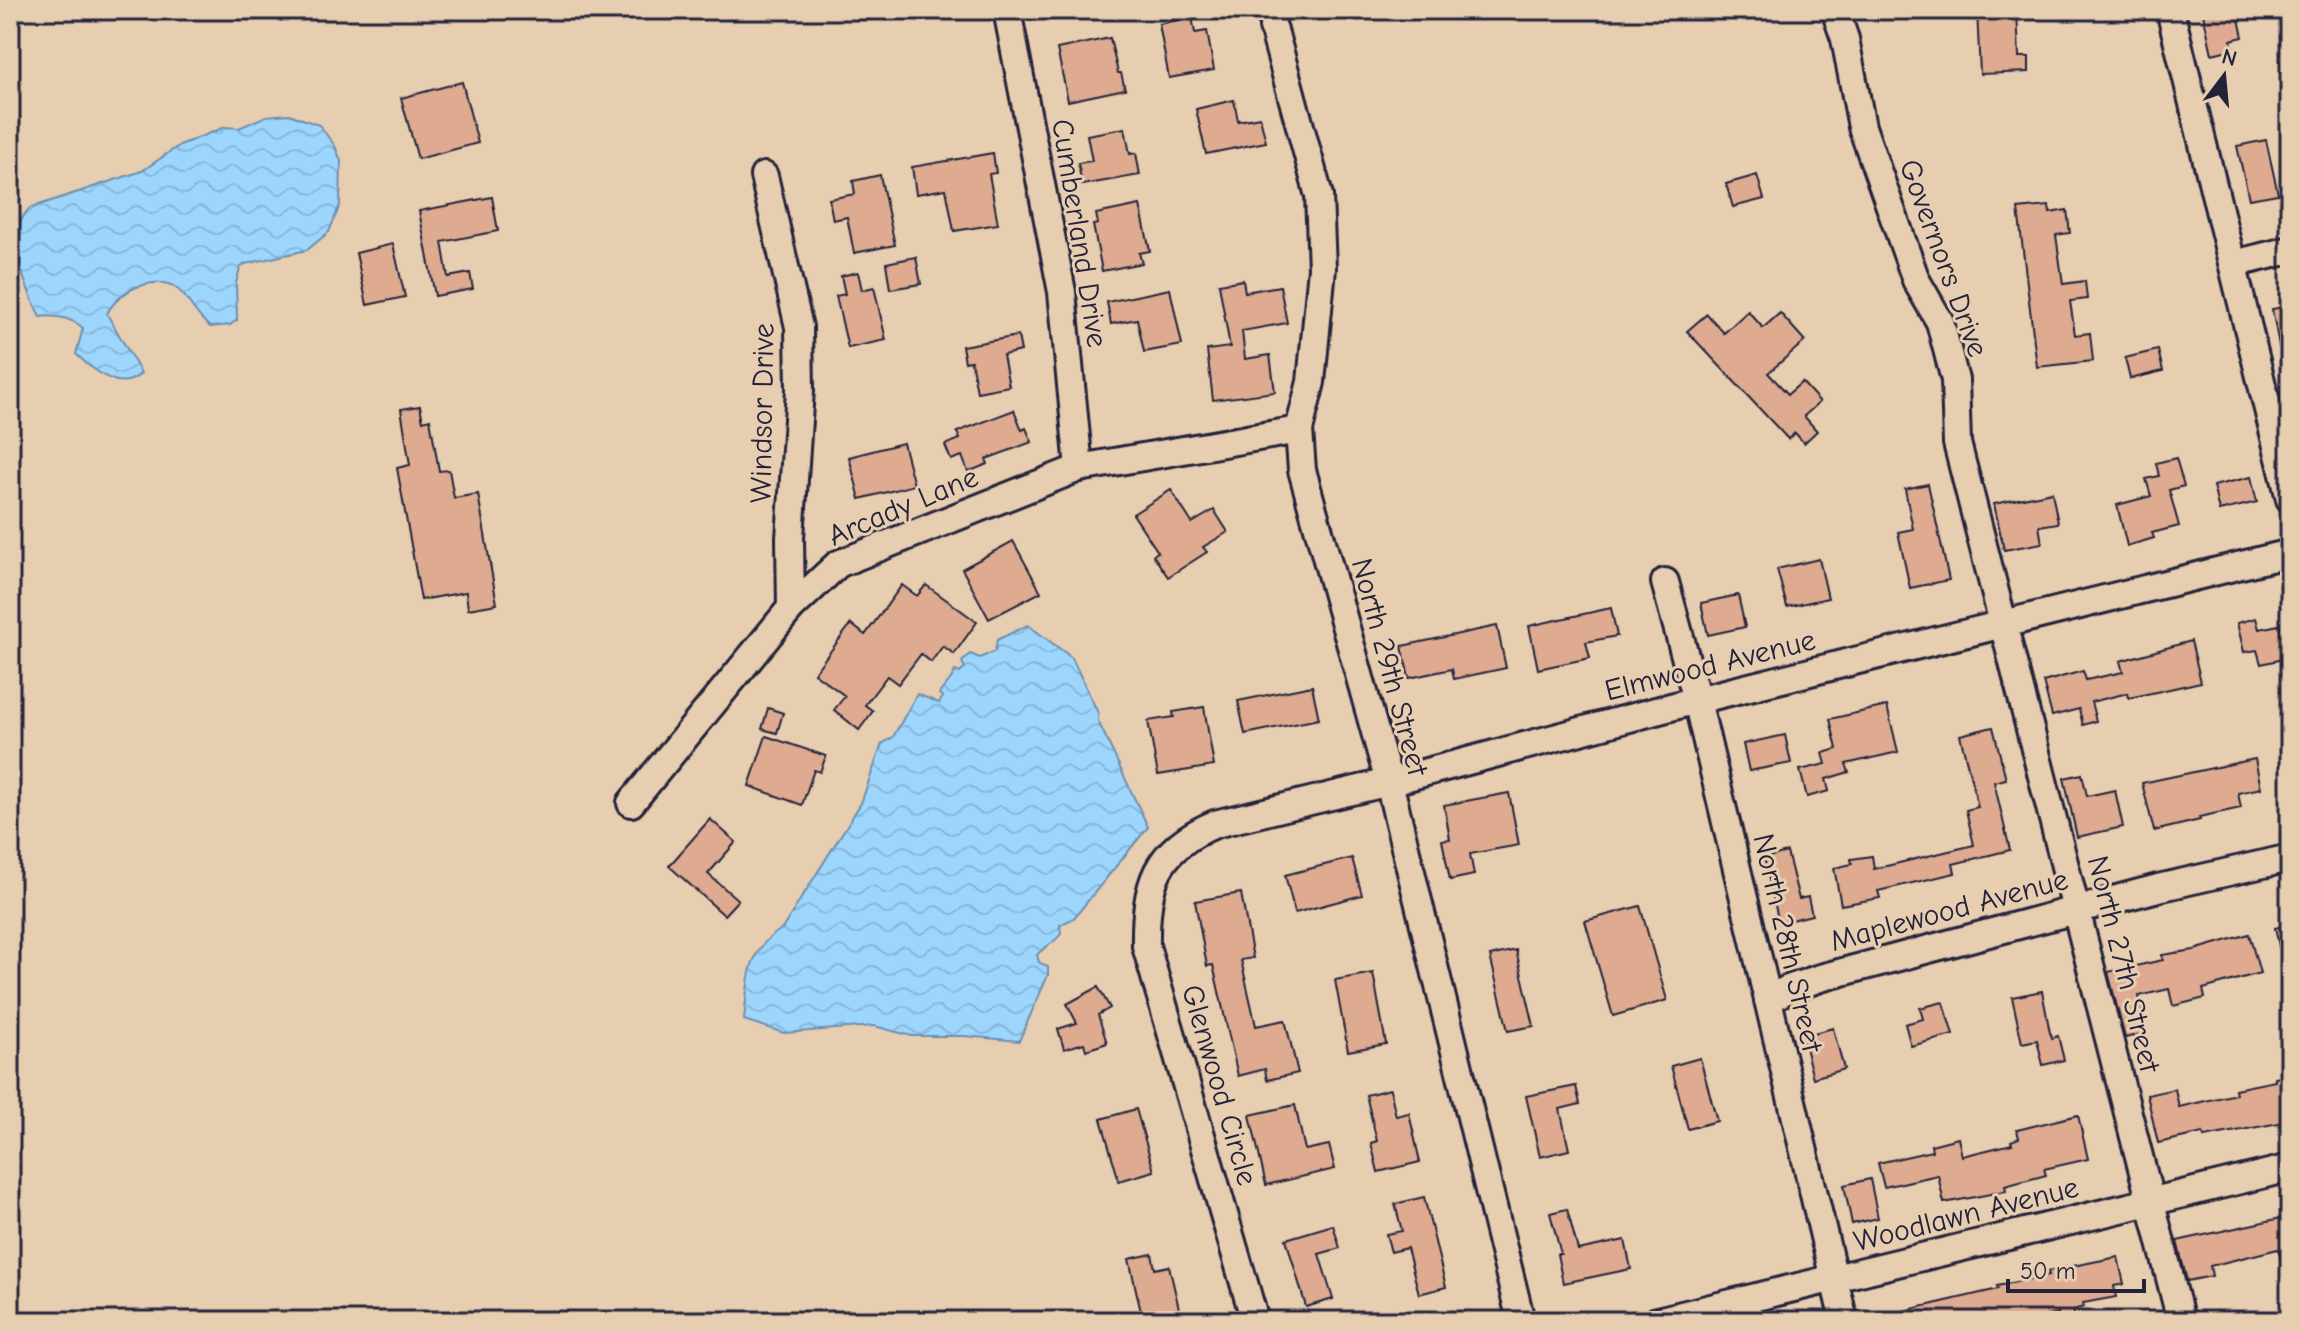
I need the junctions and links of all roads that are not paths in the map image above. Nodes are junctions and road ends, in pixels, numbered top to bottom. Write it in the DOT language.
graph roads {
  1 [pos="1007,10"];
  2 [pos="1835,10"];
  3 [pos="2170,10"];
  4 [pos="1273,27"];
  5 [pos="764,176"];
  6 [pos="2290,250"];
  7 [pos="2233,264"];
  8 [pos="1299,430"];
  9 [pos="1079,468"];
  10 [pos="2290,499"];
  11 [pos="2290,553"];
  12 [pos="1665,582"];
  13 [pos="791,608"];
  14 [pos="2002,624"];
  15 [pos="1697,700"];
  16 [pos="1389,782"];
  17 [pos="631,803"];
  18 [pos="2290,858"];
  19 [pos="1160,867"];
  20 [pos="2077,909"];
  21 [pos="1768,1000"];
  22 [pos="2290,1168"];
  23 [pos="2151,1202"];
  24 [pos="1834,1279"];
  25 [pos="1255,1321"];
  26 [pos="1521,1321"];
  27 [pos="1657,1321"];
  28 [pos="1844,1321"];
  29 [pos="2181,1321"];
  1 -- 9 [label="street, Cumberland Drive"];
  2 -- 14 [label="street, Governors Drive"];
  3 -- 7 [label="street"];
  4 -- 8 [label="street, North 29th Street"];
  5 -- 13 [label="street, Windsor Drive"];
  6 -- 7 [label="street"];
  7 -- 10 [label="street"];
  8 -- 9 [label="street, Arcady Lane"];
  8 -- 16 [label="street, North 29th Street"];
  9 -- 13 [label="street, Arcady Lane"];
  11 -- 14 [label="street, Elmwood Avenue"];
  12 -- 15 [label="street, North 28th Street"];
  13 -- 17 [label="street, Arcady Lane"];
  14 -- 15 [label="street, Elmwood Avenue"];
  14 -- 20 [label="street, North 27th Street"];
  15 -- 16 [label="street, Elmwood Avenue"];
  15 -- 21 [label="street, North 28th Street"];
  16 -- 19 [label="street, Elmwood Avenue"];
  16 -- 26 [label="street, North 29th Street"];
  18 -- 20 [label="street, Maplewood Avenue"];
  19 -- 25 [label="street, Glenwood Circle"];
  20 -- 21 [label="street, Maplewood Avenue"];
  20 -- 23 [label="street, North 27th Street"];
  21 -- 24 [label="street, North 28th Street"];
  22 -- 23 [label="street, Woodlawn Avenue"];
  23 -- 24 [label="street, Woodlawn Avenue"];
  23 -- 29 [label="street, North 27th Street"];
  24 -- 27 [label="street, Woodlawn Avenue"];
  24 -- 28 [label="street, North 28th Street"];
}
